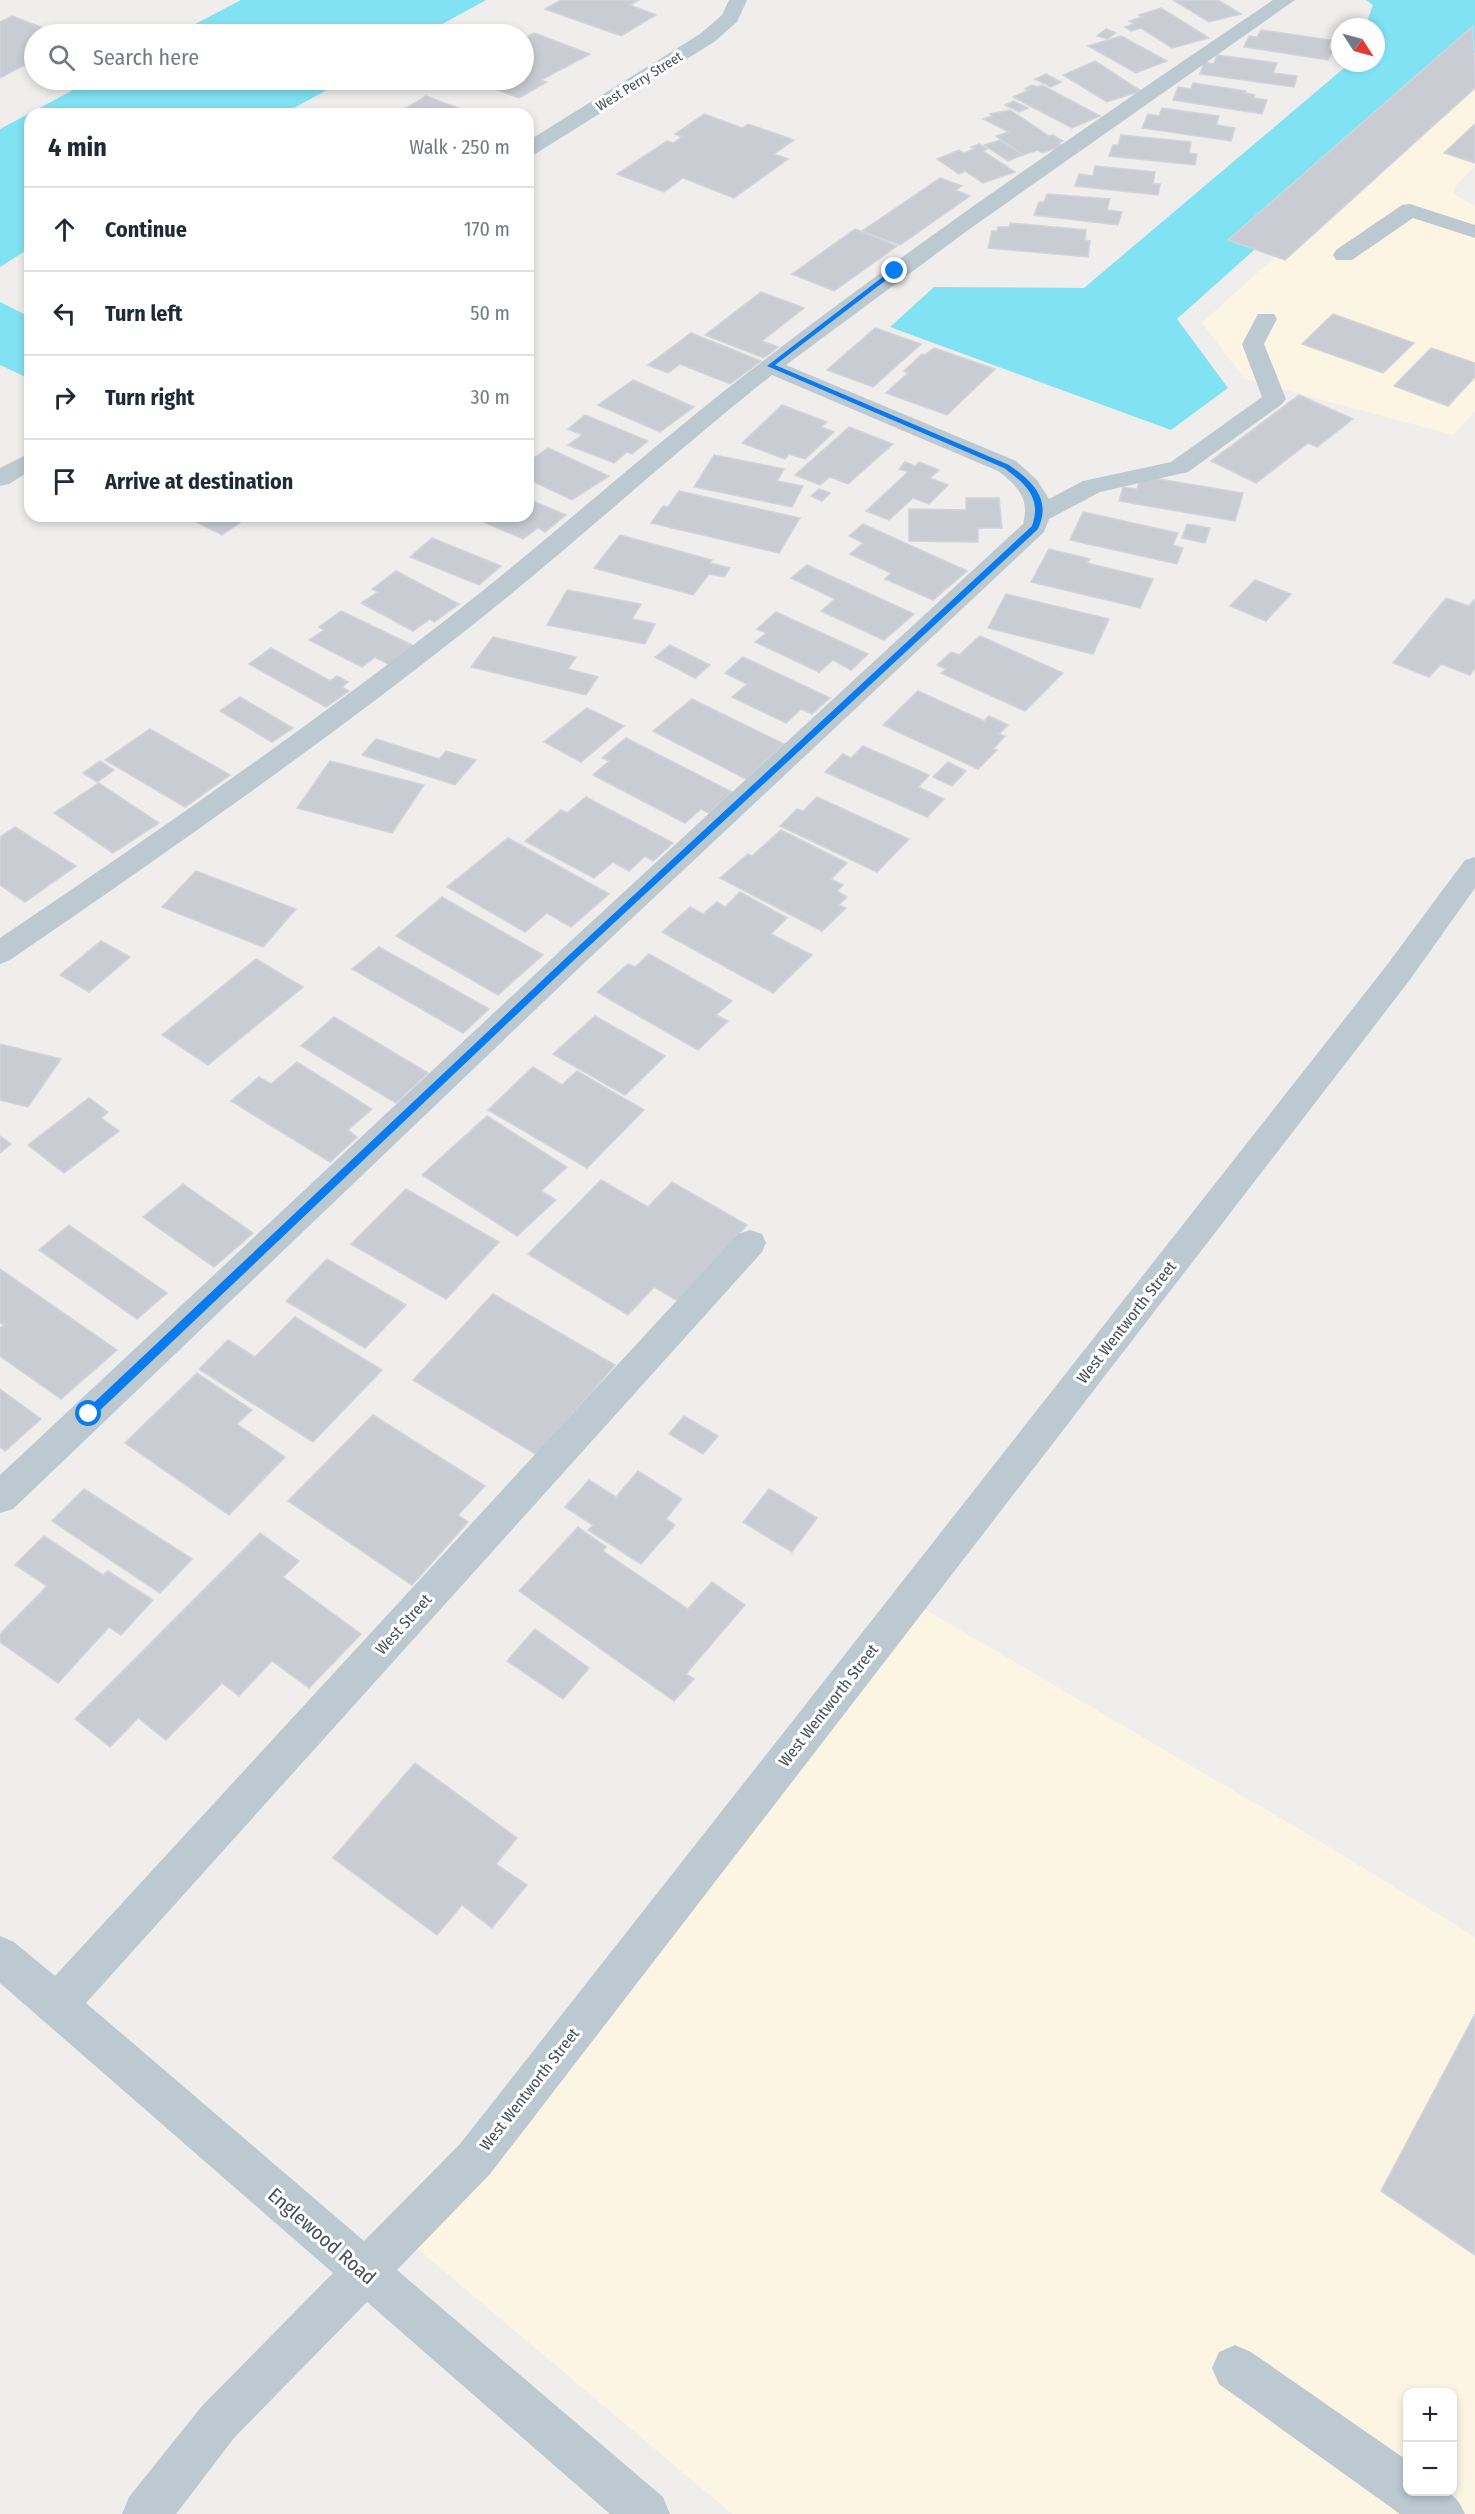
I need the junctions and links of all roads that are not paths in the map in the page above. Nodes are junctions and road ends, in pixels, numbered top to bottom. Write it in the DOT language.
graph roads {
  1 [pos="738,0"];
  2 [pos="1286,0"];
  3 [pos="534,146"];
  4 [pos="1475,232"];
  5 [pos="1344,255"];
  6 [pos="1266,319"];
  7 [pos="770,366"];
  8 [pos="24,464"];
  9 [pos="0,479"];
  10 [pos="1039,515"];
  11 [pos="1475,867"];
  12 [pos="0,953"];
  13 [pos="750,1243"];
  14 [pos="0,1498"];
  15 [pos="0,1956"];
  16 [pos="56,2006"];
  17 [pos="363,2272"];
  18 [pos="1235,2368"];
  19 [pos="1425,2504"];
  20 [pos="146,2514"];
  21 [pos="646,2514"];
  1 -- 3 [label="street, West Perry Street"];
  2 -- 7 [label="street"];
  4 -- 5 [label="street"];
  6 -- 10 [label="street"];
  7 -- 10 [label="street"];
  7 -- 12 [label="street"];
  8 -- 9 [label="street"];
  10 -- 14 [label="street"];
  11 -- 17 [label="street, West Wentworth Street"];
  13 -- 16 [label="street, West Street"];
  15 -- 16 [label="street, Englewood Road"];
  16 -- 17 [label="street, Englewood Road"];
  17 -- 20 [label="street, West Wentworth Street"];
  17 -- 21 [label="street, Englewood Road"];
  18 -- 19 [label="street"];
}
